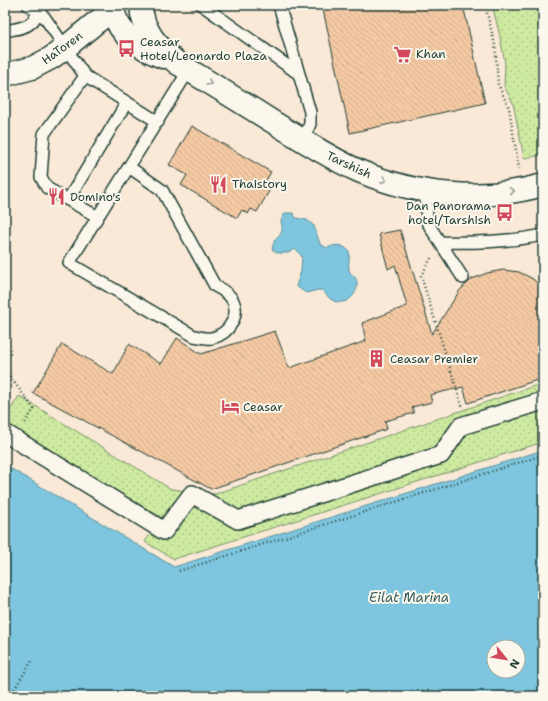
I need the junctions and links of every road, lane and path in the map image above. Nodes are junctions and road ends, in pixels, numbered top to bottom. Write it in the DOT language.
graph roads {
  1 [pos="28,5"];
  2 [pos="140,5"];
  3 [pos="202,5"];
  4 [pos="279,5"];
  5 [pos="485,5"];
  6 [pos="113,7"];
  7 [pos="39,12"];
  8 [pos="5,31"];
  9 [pos="65,48"];
  10 [pos="183,67"];
  11 [pos="299,74"];
  12 [pos="5,75"];
  13 [pos="84,76"];
  14 [pos="127,102"];
  15 [pos="158,122"];
  16 [pos="303,140"];
  17 [pos="129,167"];
  18 [pos="543,185"];
  19 [pos="522,190"];
  20 [pos="426,191"];
  21 [pos="68,200"];
  22 [pos="98,217"];
  23 [pos="543,235"];
  24 [pos="440,242"];
  25 [pos="463,278"];
  26 [pos="5,370"];
  27 [pos="543,401"];
  28 [pos="467,424"];
  29 [pos="10,436"];
  30 [pos="543,455"];
  31 [pos="179,571"];
  32 [pos="33,659"];
  33 [pos="10,696"];
  1 -- 7 [label="lane"];
  2 -- 10 [label="street, Tarshish"];
  3 -- 11 [label="lane"];
  4 -- 11 [label="lane"];
  5 -- 19 [label="path"];
  6 -- 9 [label="street, HaToren"];
  6 -- 10 [label="street, Tarshish"];
  7 -- 8 [label="lane"];
  7 -- 9 [label="lane"];
  9 -- 12 [label="street, HaToren"];
  9 -- 13 [label="lane"];
  10 -- 15 [label="lane"];
  10 -- 16 [label="street, Tarshish, one-way"];
  11 -- 16 [label="lane"];
  13 -- 14 [label="lane"];
  13 -- 21 [label="lane"];
  14 -- 15 [label="lane"];
  14 -- 21 [label="lane"];
  15 -- 17 [label="lane"];
  16 -- 20 [label="street, Tarshish, one-way"];
  17 -- 22 [label="lane"];
  17 -- 22 [label="lane"];
  18 -- 19 [label="street, Tarshish"];
  20 -- 19 [label="street, Tarshish, one-way"];
  20 -- 24 [label="lane"];
  21 -- 22 [label="lane"];
  23 -- 24 [label="lane"];
  24 -- 25 [label="lane"];
  24 -- 28 [label="path"];
  26 -- 29 [label="path"];
  27 -- 28 [label="street"];
  28 -- 29 [label="street"];
  30 -- 31 [label="path"];
  32 -- 33 [label="path"];
}
